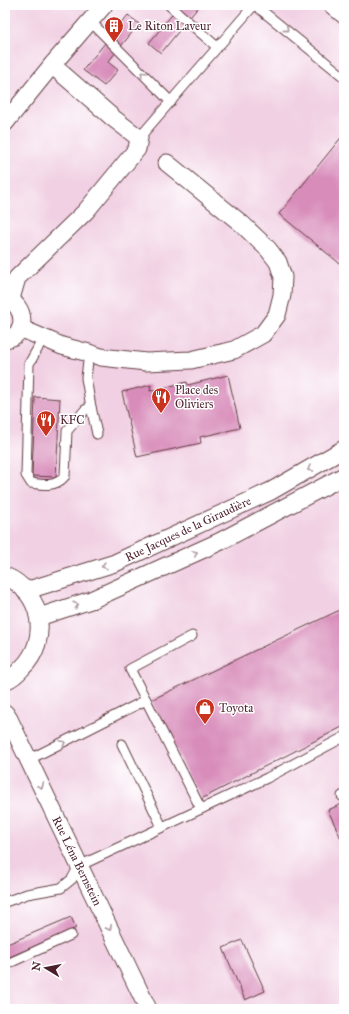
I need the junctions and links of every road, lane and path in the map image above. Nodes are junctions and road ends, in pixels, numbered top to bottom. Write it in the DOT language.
graph roads {
  1 [pos="104,5"];
  2 [pos="169,5"];
  3 [pos="255,5"];
  4 [pos="332,5"];
  5 [pos="344,15"];
  6 [pos="90,22"];
  7 [pos="217,47"];
  8 [pos="52,65"];
  9 [pos="344,77"];
  10 [pos="171,102"];
  11 [pos="5,123"];
  12 [pos="139,138"];
  13 [pos="167,164"];
  14 [pos="8,299"];
  15 [pos="20,328"];
  16 [pos="42,337"];
  17 [pos="5,339"];
  18 [pos="89,353"];
  19 [pos="91,407"];
  20 [pos="97,434"];
  21 [pos="344,449"];
  22 [pos="344,476"];
  23 [pos="6,573"];
  24 [pos="25,591"];
  25 [pos="39,617"];
  26 [pos="192,636"];
  27 [pos="5,681"];
  28 [pos="146,700"];
  29 [pos="5,713"];
  30 [pos="344,737"];
  31 [pos="122,744"];
  32 [pos="28,760"];
  33 [pos="201,809"];
  34 [pos="162,828"];
  35 [pos="79,866"];
  36 [pos="5,902"];
  37 [pos="72,934"];
  38 [pos="5,965"];
  39 [pos="148,1009"];
  1 -- 6 [label="street"];
  2 -- 7 [label="lane"];
  3 -- 7 [label="lane"];
  3 -- 9 [label="lane, one-way"];
  4 -- 5 [label="street"];
  6 -- 8 [label="street"];
  10 -- 6 [label="lane, one-way"];
  7 -- 10 [label="lane"];
  8 -- 11 [label="street"];
  8 -- 12 [label="street"];
  10 -- 12 [label="lane"];
  12 -- 14 [label="street"];
  13 -- 18 [label="street"];
  14 -- 15 [label="street"];
  15 -- 16 [label="street"];
  15 -- 17 [label="street"];
  16 -- 18 [label="street"];
  16 -- 19 [label="lane"];
  18 -- 19 [label="lane"];
  19 -- 20 [label="lane"];
  21 -- 24 [label="street, Rue Jacques de la Giraudière, one-way"];
  25 -- 22 [label="street, Rue Jacques de la Giraudière, one-way"];
  23 -- 24 [label="street"];
  24 -- 25 [label="street"];
  25 -- 27 [label="street"];
  26 -- 28 [label="lane"];
  32 -- 28 [label="lane, one-way"];
  28 -- 33 [label="lane"];
  29 -- 32 [label="street, Rue Léna Bernstein"];
  30 -- 33 [label="lane"];
  31 -- 34 [label="lane"];
  32 -- 35 [label="street, Rue Léna Bernstein, one-way"];
  33 -- 34 [label="lane"];
  34 -- 35 [label="lane"];
  35 -- 36 [label="lane"];
  35 -- 39 [label="street, Rue Léna Bernstein, one-way"];
  37 -- 38 [label="lane"];
}
